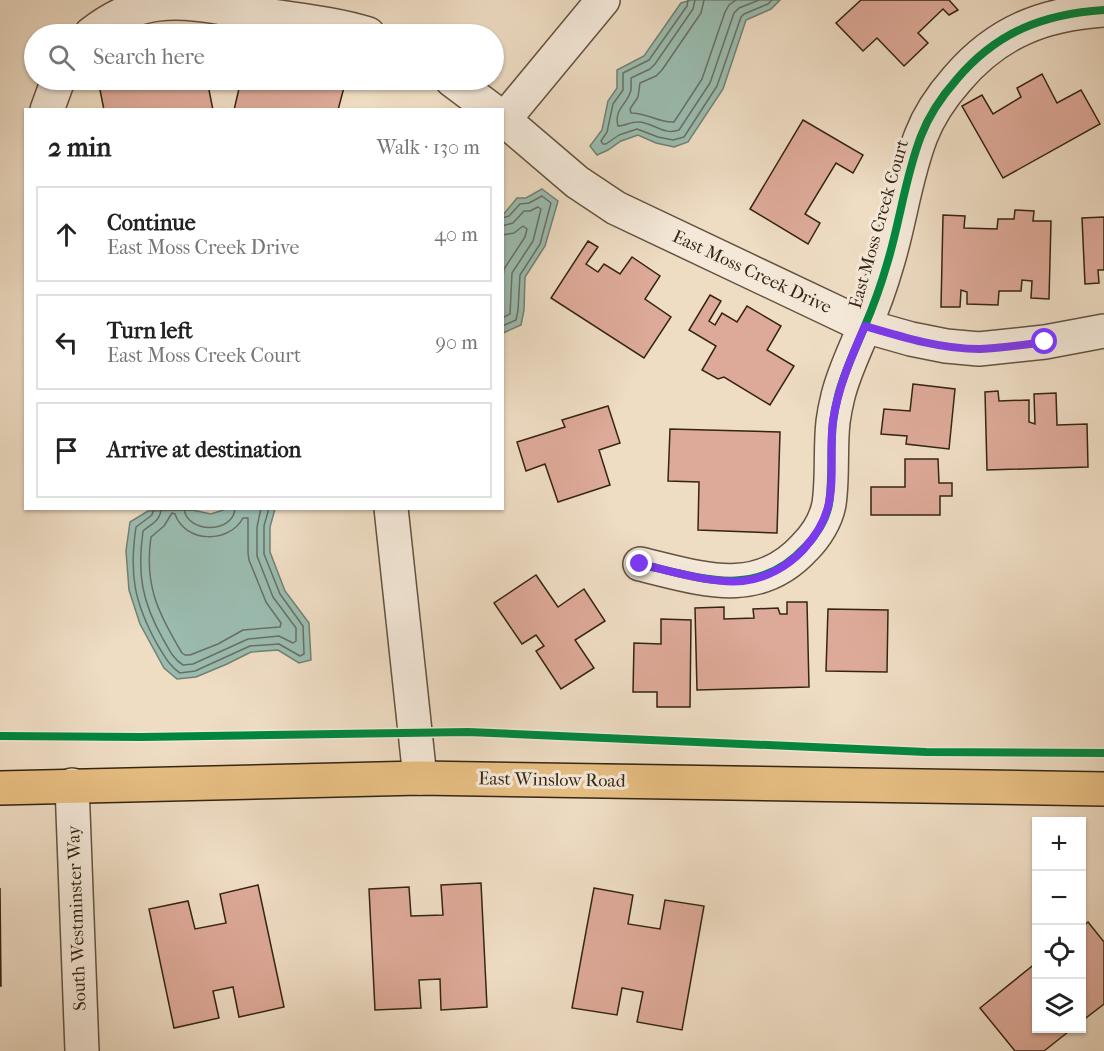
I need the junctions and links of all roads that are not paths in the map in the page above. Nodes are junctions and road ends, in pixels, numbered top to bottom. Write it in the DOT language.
graph roads {
  1 [pos="603,0"];
  2 [pos="1104,10"];
  3 [pos="105,24"];
  4 [pos="324,24"];
  5 [pos="54,90"];
  6 [pos="465,90"];
  7 [pos="48,108"];
  8 [pos="488,108"];
  9 [pos="504,112"];
  10 [pos="504,120"];
  11 [pos="865,326"];
  12 [pos="1104,331"];
  13 [pos="391,510"];
  14 [pos="640,564"];
  15 [pos="420,778"];
  16 [pos="72,785"];
  17 [pos="0,788"];
  18 [pos="1104,789"];
  19 [pos="82,1051"];
  1 -- 9 [label="street"];
  2 -- 11 [label="street, East Moss Creek Court"];
  3 -- 4 [label="street"];
  5 -- 7 [label="street"];
  6 -- 8 [label="street, East Moss Creek Drive"];
  10 -- 11 [label="street, East Moss Creek Drive"];
  11 -- 12 [label="street, East Moss Creek Drive"];
  11 -- 14 [label="street, East Moss Creek Court"];
  13 -- 15 [label="street"];
  15 -- 16 [label="main road, East Winslow Road"];
  15 -- 18 [label="main road, East Winslow Road"];
  16 -- 17 [label="main road, East Winslow Road"];
  16 -- 19 [label="street, South Westminster Way"];
}
